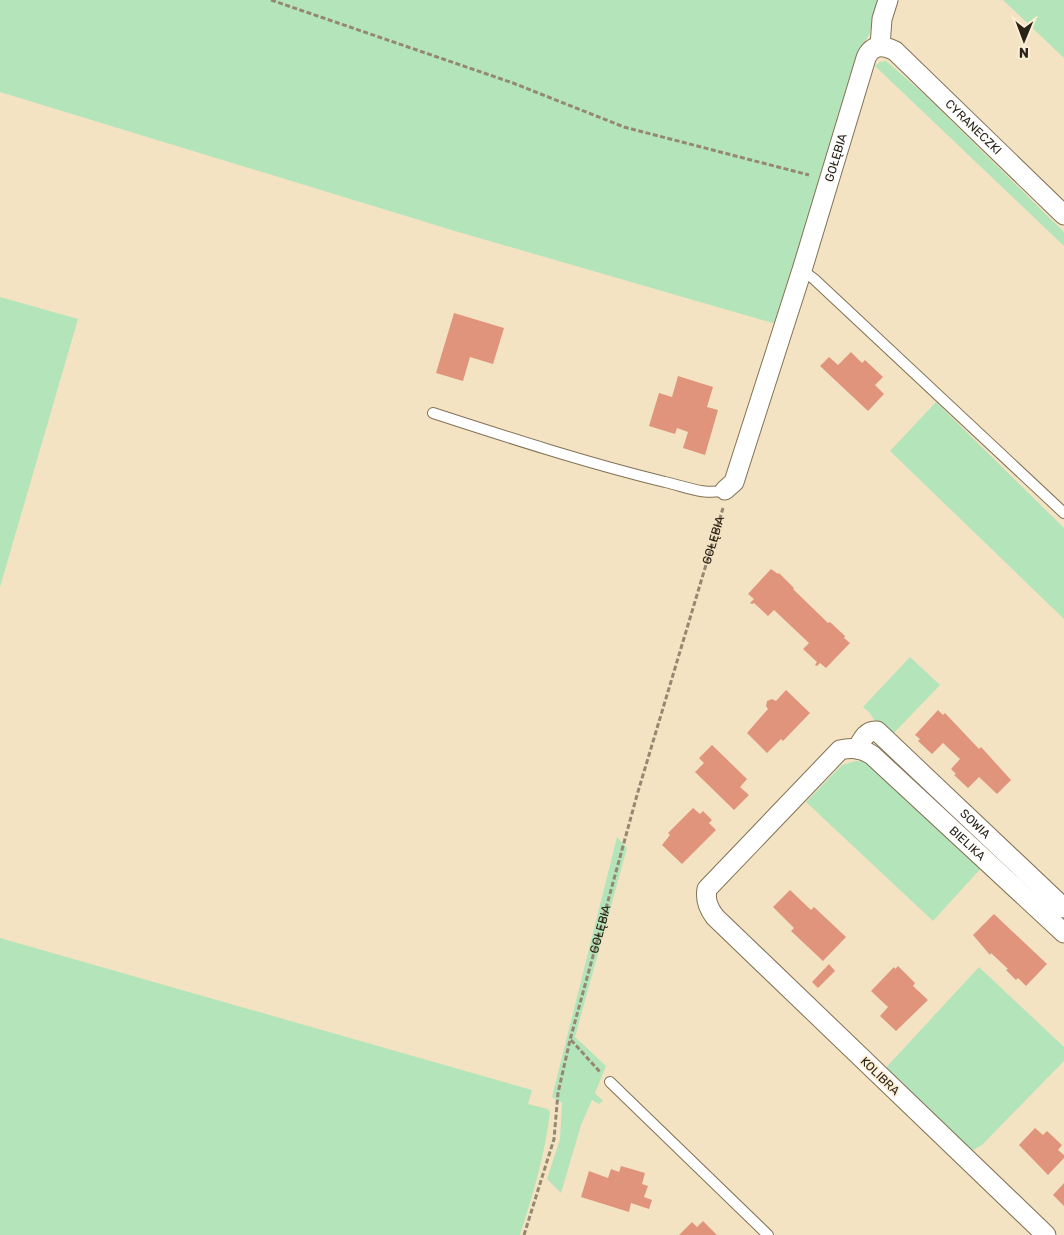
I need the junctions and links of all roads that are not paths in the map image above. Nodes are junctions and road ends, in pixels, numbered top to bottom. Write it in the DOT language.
graph roads {
  1 [pos="888,0"];
  2 [pos="880,46"];
  3 [pos="1064,214"];
  4 [pos="802,270"];
  5 [pos="433,413"];
  6 [pos="725,490"];
  7 [pos="1064,513"];
  8 [pos="864,752"];
  9 [pos="1064,908"];
  10 [pos="1064,933"];
  11 [pos="610,1082"];
  12 [pos="768,1235"];
  13 [pos="1046,1235"];
  1 -- 2 [label="street"];
  2 -- 3 [label="street, CYRANECZKI"];
  2 -- 4 [label="street, GOŁĘBIA"];
  4 -- 6 [label="street, GOŁĘBIA"];
  4 -- 7 [label="lane"];
  5 -- 6 [label="lane"];
  8 -- 9 [label="street, SOWIA"];
  8 -- 10 [label="street, BIELIKA"];
  8 -- 13 [label="street, KOLIBRA"];
  11 -- 12 [label="lane"];
}
